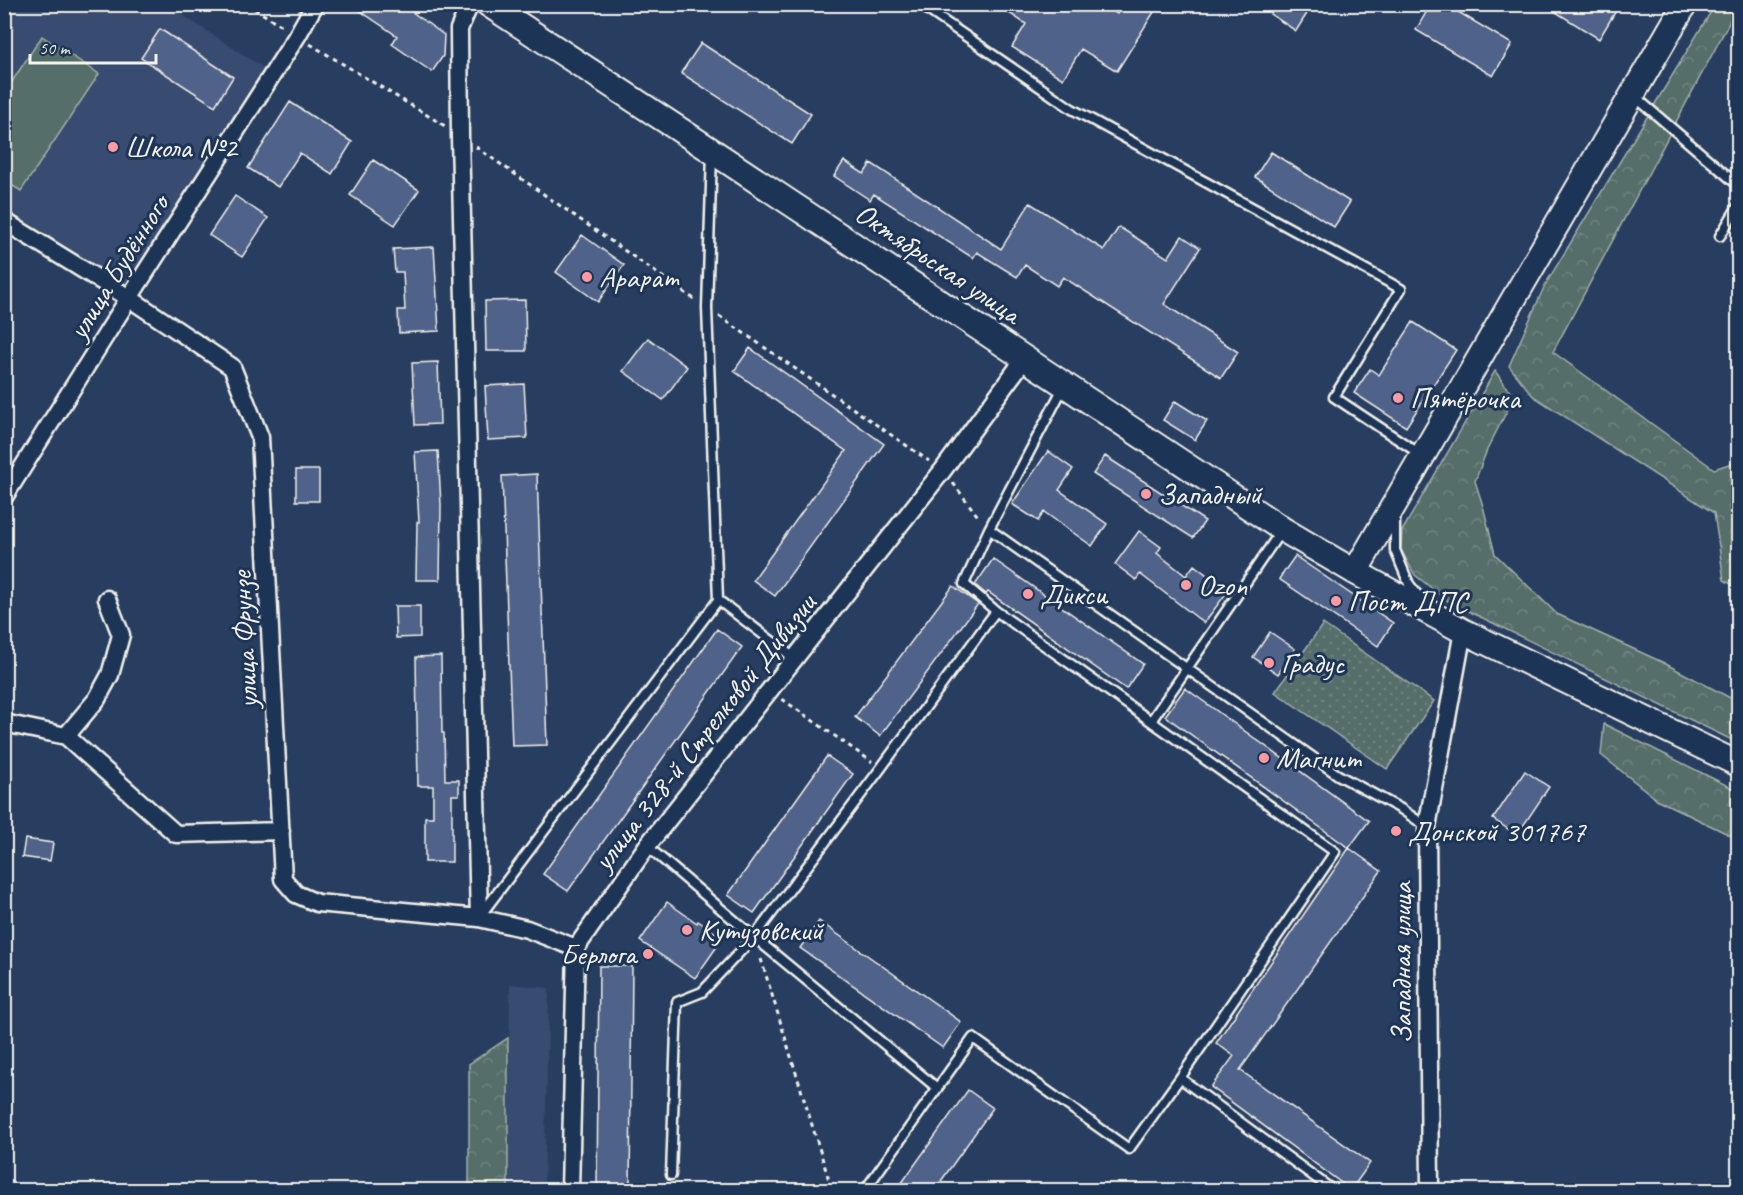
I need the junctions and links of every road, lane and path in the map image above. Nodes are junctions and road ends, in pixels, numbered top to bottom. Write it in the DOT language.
graph roads {
  1 [pos="248,4"];
  2 [pos="315,4"];
  3 [pos="470,4"];
  4 [pos="488,4"];
  5 [pos="919,4"];
  6 [pos="1685,4"];
  7 [pos="297,36"];
  8 [pos="1633,95"];
  9 [pos="460,135"];
  10 [pos="712,150"];
  11 [pos="1738,185"];
  12 [pos="1738,206"];
  13 [pos="4,221"];
  14 [pos="1720,236"];
  15 [pos="129,298"];
  16 [pos="707,308"];
  17 [pos="1025,358"];
  18 [pos="1065,384"];
  19 [pos="1417,465"];
  20 [pos="943,470"];
  21 [pos="4,497"];
  22 [pos="988,529"];
  23 [pos="1282,529"];
  24 [pos="1355,572"];
  25 [pos="107,599"];
  26 [pos="718,600"];
  27 [pos="996,610"];
  28 [pos="1436,616"];
  29 [pos="1463,631"];
  30 [pos="794,658"];
  31 [pos="1186,670"];
  32 [pos="769,690"];
  33 [pos="1151,721"];
  34 [pos="4,723"];
  35 [pos="66,736"];
  36 [pos="1738,764"];
  37 [pos="881,768"];
  38 [pos="1427,827"];
  39 [pos="280,831"];
  40 [pos="647,846"];
  41 [pos="479,918"];
  42 [pos="754,937"];
  43 [pos="576,948"];
  44 [pos="1180,1078"];
  45 [pos="938,1088"];
  46 [pos="671,1175"];
  47 [pos="1328,1189"];
  48 [pos="570,1191"];
  49 [pos="832,1191"];
  50 [pos="865,1191"];
  51 [pos="1430,1191"];
  1 -- 7 [label="path"];
  2 -- 7 [label="street, улица Будённого"];
  3 -- 9 [label="street"];
  4 -- 10 [label="main road, Октябрьская улица"];
  5 -- 19 [label="lane"];
  6 -- 8 [label="main road"];
  7 -- 9 [label="path"];
  7 -- 15 [label="street, улица Будённого"];
  8 -- 11 [label="lane"];
  8 -- 19 [label="main road"];
  9 -- 16 [label="path"];
  9 -- 41 [label="street"];
  10 -- 16 [label="lane"];
  10 -- 17 [label="main road, Октябрьская улица"];
  12 -- 14 [label="lane"];
  13 -- 15 [label="street, улица Фрунзе"];
  15 -- 21 [label="street, улица Будённого"];
  15 -- 39 [label="street, улица Фрунзе"];
  16 -- 20 [label="path"];
  16 -- 26 [label="lane"];
  17 -- 18 [label="main road, Октябрьская улица"];
  17 -- 20 [label="street, улица 328-й Стрелковой Дивизии"];
  18 -- 22 [label="lane"];
  18 -- 23 [label="main road, Октябрьская улица"];
  19 -- 24 [label="main road"];
  19 -- 28 [label="lane"];
  20 -- 22 [label="path"];
  20 -- 30 [label="street, улица 328-й Стрелковой Дивизии"];
  22 -- 27 [label="lane"];
  22 -- 31 [label="lane"];
  23 -- 24 [label="main road, Октябрьская улица"];
  23 -- 31 [label="lane"];
  24 -- 28 [label="main road, Октябрьская улица"];
  25 -- 35 [label="street"];
  26 -- 30 [label="lane"];
  26 -- 41 [label="lane"];
  27 -- 33 [label="lane"];
  27 -- 37 [label="lane"];
  28 -- 29 [label="main road, Октябрьская улица"];
  29 -- 36 [label="main road, Октябрьская улица"];
  29 -- 38 [label="street, Западная улица"];
  30 -- 32 [label="street, улица 328-й Стрелковой Дивизии"];
  31 -- 33 [label="lane"];
  31 -- 38 [label="lane"];
  32 -- 37 [label="path"];
  32 -- 40 [label="street, улица 328-й Стрелковой Дивизии"];
  33 -- 44 [label="lane"];
  34 -- 35 [label="street"];
  35 -- 39 [label="street"];
  37 -- 42 [label="lane"];
  38 -- 51 [label="street, Западная улица"];
  39 -- 41 [label="street, улица Фрунзе"];
  40 -- 42 [label="lane"];
  40 -- 43 [label="street, улица 328-й Стрелковой Дивизии"];
  41 -- 43 [label="street, улица Фрунзе"];
  42 -- 45 [label="lane"];
  42 -- 46 [label="lane"];
  42 -- 49 [label="path"];
  43 -- 48 [label="street"];
  44 -- 45 [label="lane"];
  44 -- 47 [label="lane"];
  45 -- 50 [label="lane"];
}
